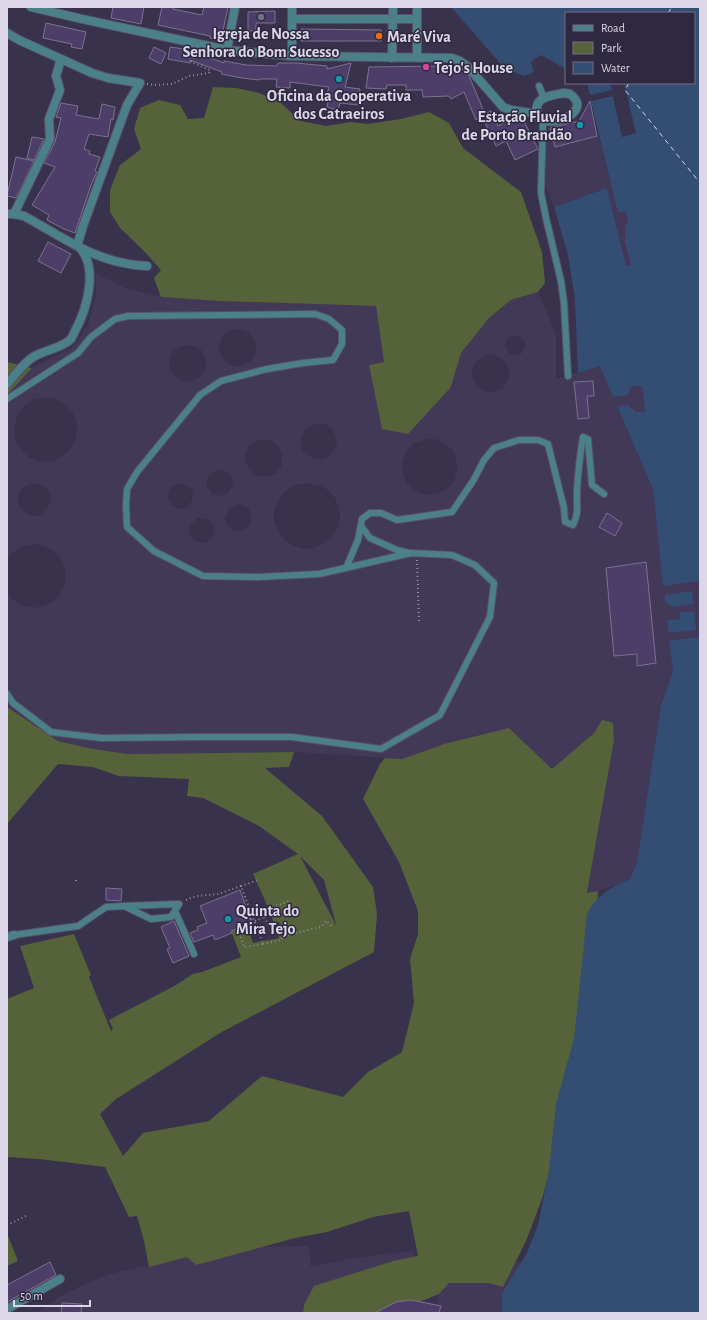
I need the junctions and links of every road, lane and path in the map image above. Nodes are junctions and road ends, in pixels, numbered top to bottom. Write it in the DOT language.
graph roads {
  1 [pos="30,7"];
  2 [pos="235,7"];
  3 [pos="292,7"];
  4 [pos="393,7"];
  5 [pos="417,7"];
  6 [pos="292,19"];
  7 [pos="393,19"];
  8 [pos="417,20"];
  9 [pos="7,33"];
  10 [pos="199,44"];
  11 [pos="227,50"];
  12 [pos="292,56"];
  13 [pos="392,58"];
  14 [pos="417,58"];
  15 [pos="61,59"];
  16 [pos="140,83"];
  17 [pos="538,86"];
  18 [pos="544,98"];
  19 [pos="537,114"];
  20 [pos="543,122"];
  21 [pos="11,214"];
  22 [pos="78,247"];
  23 [pos="147,266"];
  24 [pos="568,376"];
  25 [pos="7,384"];
  26 [pos="7,399"];
  27 [pos="604,494"];
  28 [pos="361,526"];
  29 [pos="411,553"];
  30 [pos="417,560"];
  31 [pos="346,568"];
  32 [pos="419,623"];
  33 [pos="7,694"];
  34 [pos="76,880"];
  35 [pos="258,880"];
  36 [pos="76,884"];
  37 [pos="241,886"];
  38 [pos="183,901"];
  39 [pos="289,901"];
  40 [pos="124,906"];
  41 [pos="175,911"];
  42 [pos="249,915"];
  43 [pos="265,917"];
  44 [pos="255,921"];
  45 [pos="279,923"];
  46 [pos="333,927"];
  47 [pos="257,929"];
  48 [pos="238,930"];
  49 [pos="11,936"];
  50 [pos="263,944"];
  51 [pos="194,954"];
  52 [pos="26,1216"];
  53 [pos="7,1225"];
  54 [pos="60,1279"];
  55 [pos="7,1309"];
  1 -- 10 [label="street"];
  2 -- 11 [label="street"];
  3 -- 6 [label="street"];
  4 -- 7 [label="street"];
  5 -- 8 [label="street"];
  6 -- 7 [label="street"];
  6 -- 12 [label="street"];
  7 -- 8 [label="street"];
  7 -- 13 [label="street"];
  8 -- 14 [label="street"];
  9 -- 15 [label="street"];
  10 -- 11 [label="street"];
  10 -- 16 [label="path"];
  11 -- 12 [label="street"];
  12 -- 13 [label="street"];
  13 -- 14 [label="street"];
  14 -- 19 [label="street"];
  15 -- 16 [label="street"];
  15 -- 21 [label="street"];
  16 -- 22 [label="street"];
  17 -- 18 [label="lane"];
  18 -- 19 [label="street"];
  18 -- 20 [label="street"];
  19 -- 20 [label="street"];
  20 -- 24 [label="lane"];
  21 -- 22 [label="street"];
  22 -- 23 [label="street"];
  22 -- 25 [label="street"];
  26 -- 31 [label="lane"];
  27 -- 28 [label="lane"];
  28 -- 29 [label="lane"];
  28 -- 31 [label="lane"];
  29 -- 31 [label="lane"];
  29 -- 33 [label="lane"];
  30 -- 32 [label="path"];
  34 -- 36 [label="path"];
  35 -- 37 [label="path"];
  37 -- 38 [label="path"];
  37 -- 47 [label="path"];
  39 -- 43 [label="path"];
  40 -- 41 [label="lane"];
  40 -- 41 [label="lane"];
  40 -- 49 [label="lane"];
  41 -- 51 [label="lane"];
  42 -- 47 [label="path"];
  43 -- 44 [label="path"];
  43 -- 45 [label="path"];
  46 -- 50 [label="path"];
  47 -- 50 [label="path"];
  48 -- 50 [label="path"];
  52 -- 53 [label="path"];
  54 -- 55 [label="street"];
}
